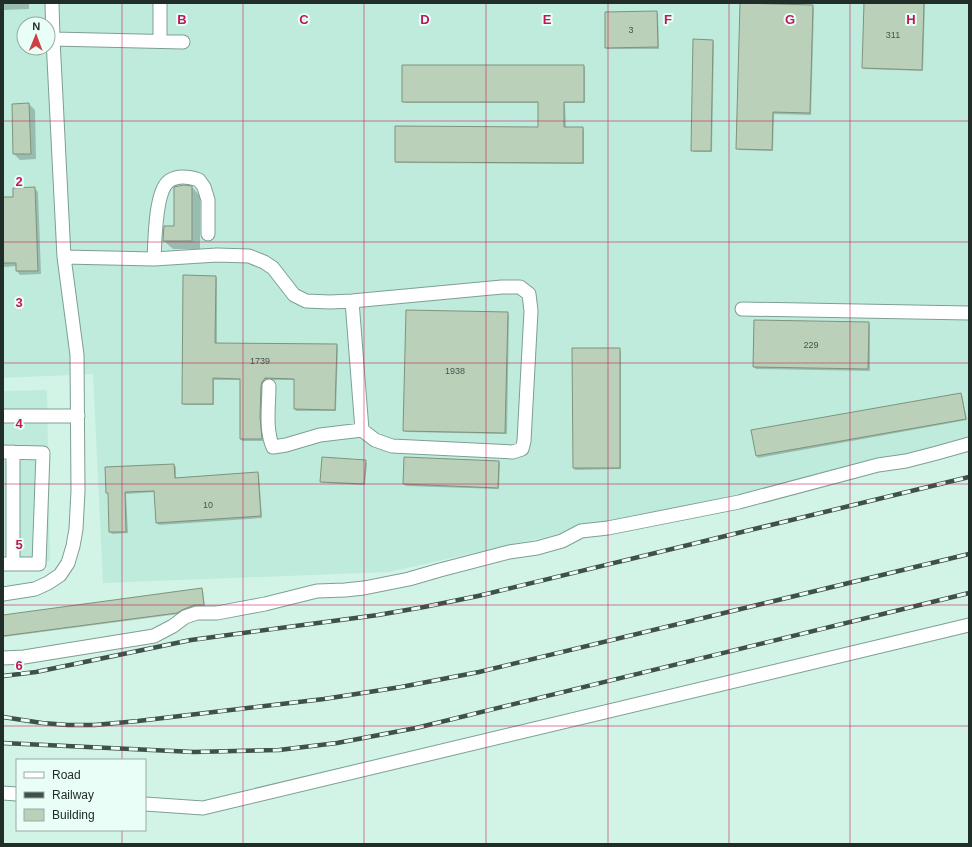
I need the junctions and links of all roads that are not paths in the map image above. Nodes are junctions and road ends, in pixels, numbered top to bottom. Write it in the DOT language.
graph roads {
  1 [pos="52,3"];
  2 [pos="160,3"];
  3 [pos="52,16"];
  4 [pos="56,39"];
  5 [pos="160,41"];
  6 [pos="183,42"];
  7 [pos="54,56"];
  8 [pos="208,234"];
  9 [pos="64,257"];
  10 [pos="154,258"];
  11 [pos="352,301"];
  12 [pos="742,309"];
  13 [pos="969,313"];
  14 [pos="269,386"];
  15 [pos="3,416"];
  16 [pos="78,416"];
  17 [pos="362,430"];
  18 [pos="969,444"];
  19 [pos="8,452"];
  20 [pos="8,564"];
  21 [pos="3,594"];
  22 [pos="969,625"];
  23 [pos="3,658"];
  24 [pos="3,793"];
  25 [pos="16,794"];
  26 [pos="146,804"];
  1 -- 3 [label="street"];
  2 -- 5 [label="street"];
  4 -- 5 [label="street"];
  5 -- 6 [label="street"];
  7 -- 9 [label="street"];
  8 -- 10 [label="street"];
  9 -- 10 [label="street"];
  9 -- 16 [label="street"];
  10 -- 11 [label="street"];
  11 -- 17 [label="street"];
  11 -- 17 [label="street"];
  12 -- 13 [label="street"];
  14 -- 17 [label="street"];
  15 -- 16 [label="street"];
  16 -- 21 [label="street"];
  18 -- 23 [label="street"];
  19 -- 20 [label="street"];
  19 -- 20 [label="street"];
  22 -- 26 [label="street"];
  24 -- 25 [label="street"];
}
